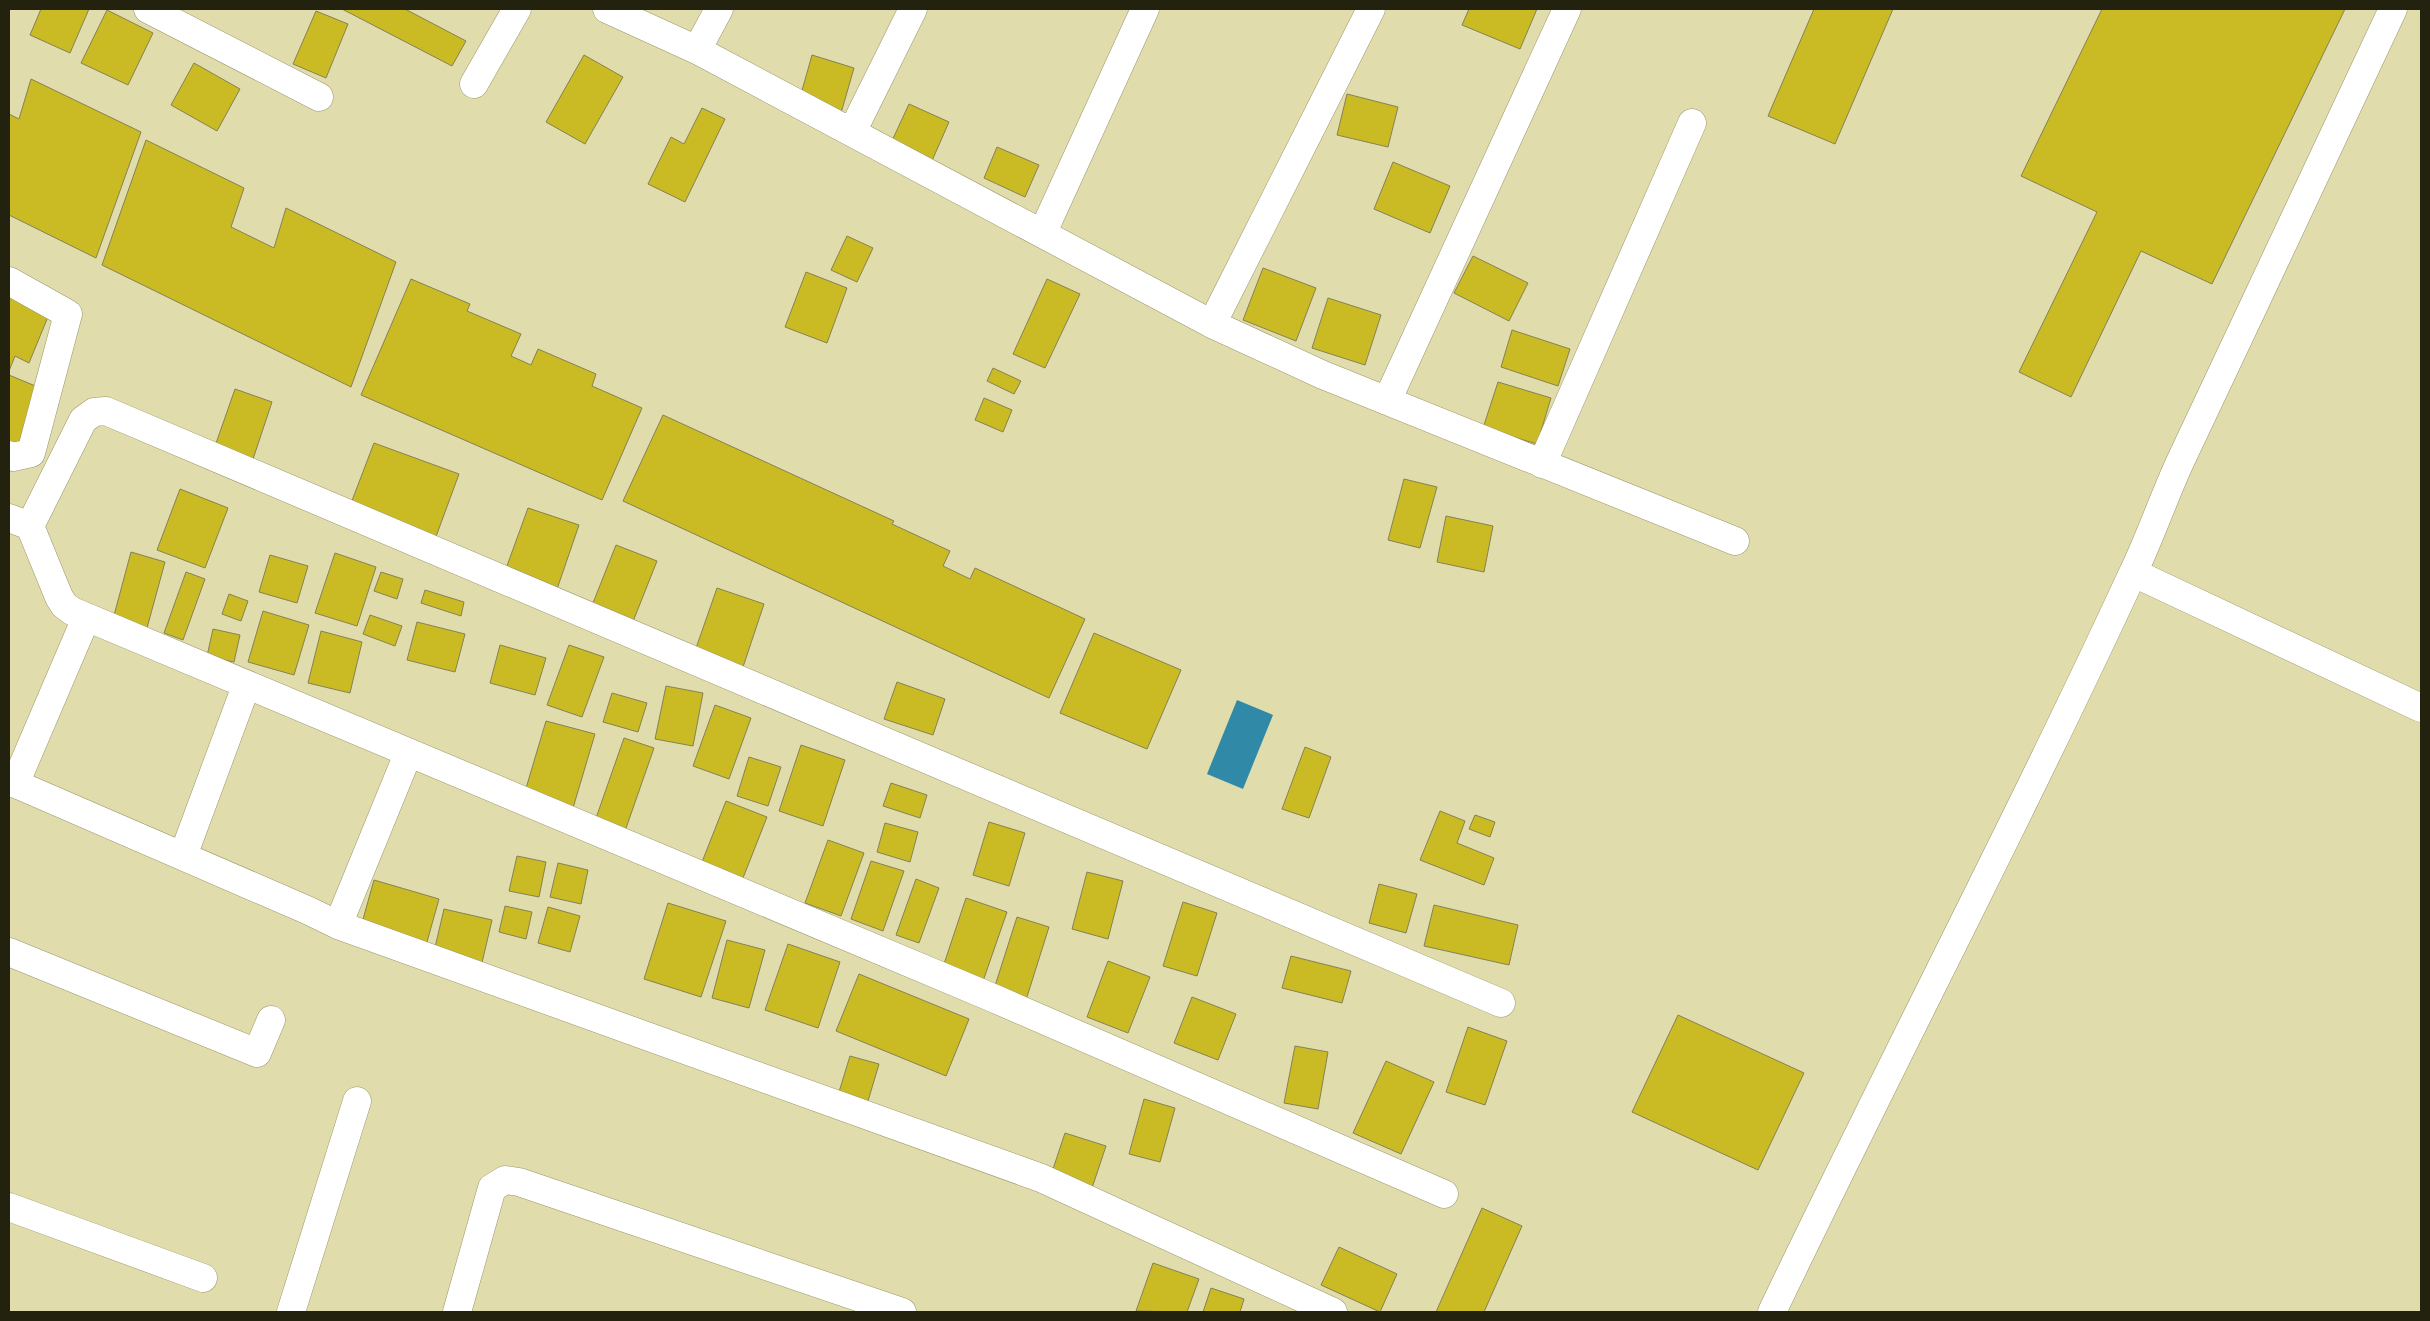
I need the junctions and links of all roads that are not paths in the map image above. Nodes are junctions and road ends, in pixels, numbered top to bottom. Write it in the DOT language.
graph roads {
  1 [pos="148,9"];
  2 [pos="517,9"];
  3 [pos="607,9"];
  4 [pos="718,9"];
  5 [pos="913,9"];
  6 [pos="1145,9"];
  7 [pos="1371,9"];
  8 [pos="1567,9"];
  9 [pos="2393,9"];
  10 [pos="697,50"];
  11 [pos="474,84"];
  12 [pos="319,97"];
  13 [pos="1692,122"];
  14 [pos="852,132"];
  15 [pos="1043,232"];
  16 [pos="9,281"];
  17 [pos="1212,324"];
  18 [pos="1387,401"];
  19 [pos="9,456"];
  20 [pos="1542,464"];
  21 [pos="19,522"];
  22 [pos="1735,541"];
  23 [pos="2134,573"];
  24 [pos="86,618"];
  25 [pos="246,686"];
  26 [pos="2421,708"];
  27 [pos="408,754"];
  28 [pos="12,783"];
  29 [pos="183,856"];
  30 [pos="338,925"];
  31 [pos="9,952"];
  32 [pos="1501,1003"];
  33 [pos="270,1020"];
  34 [pos="357,1101"];
  35 [pos="1444,1194"];
  36 [pos="9,1207"];
  37 [pos="203,1278"];
  38 [pos="291,1312"];
  39 [pos="457,1312"];
  40 [pos="902,1312"];
  41 [pos="1332,1312"];
  42 [pos="1772,1312"];
  1 -- 12 [label="street"];
  2 -- 11 [label="street"];
  3 -- 10 [label="street"];
  4 -- 10 [label="street"];
  5 -- 14 [label="street"];
  6 -- 15 [label="street"];
  7 -- 17 [label="street"];
  8 -- 18 [label="street"];
  9 -- 23 [label="street"];
  10 -- 14 [label="street"];
  13 -- 20 [label="street"];
  14 -- 15 [label="street"];
  15 -- 17 [label="street"];
  16 -- 19 [label="street"];
  17 -- 18 [label="street"];
  18 -- 20 [label="street"];
  20 -- 22 [label="street"];
  21 -- 24 [label="street"];
  21 -- 32 [label="street"];
  23 -- 26 [label="street"];
  23 -- 42 [label="street"];
  24 -- 25 [label="street"];
  24 -- 28 [label="street"];
  25 -- 27 [label="street"];
  25 -- 29 [label="street"];
  27 -- 30 [label="street"];
  27 -- 35 [label="street"];
  28 -- 29 [label="street"];
  29 -- 30 [label="street"];
  30 -- 41 [label="street"];
  31 -- 33 [label="street"];
  34 -- 38 [label="street"];
  36 -- 37 [label="street"];
  39 -- 40 [label="street"];
}
